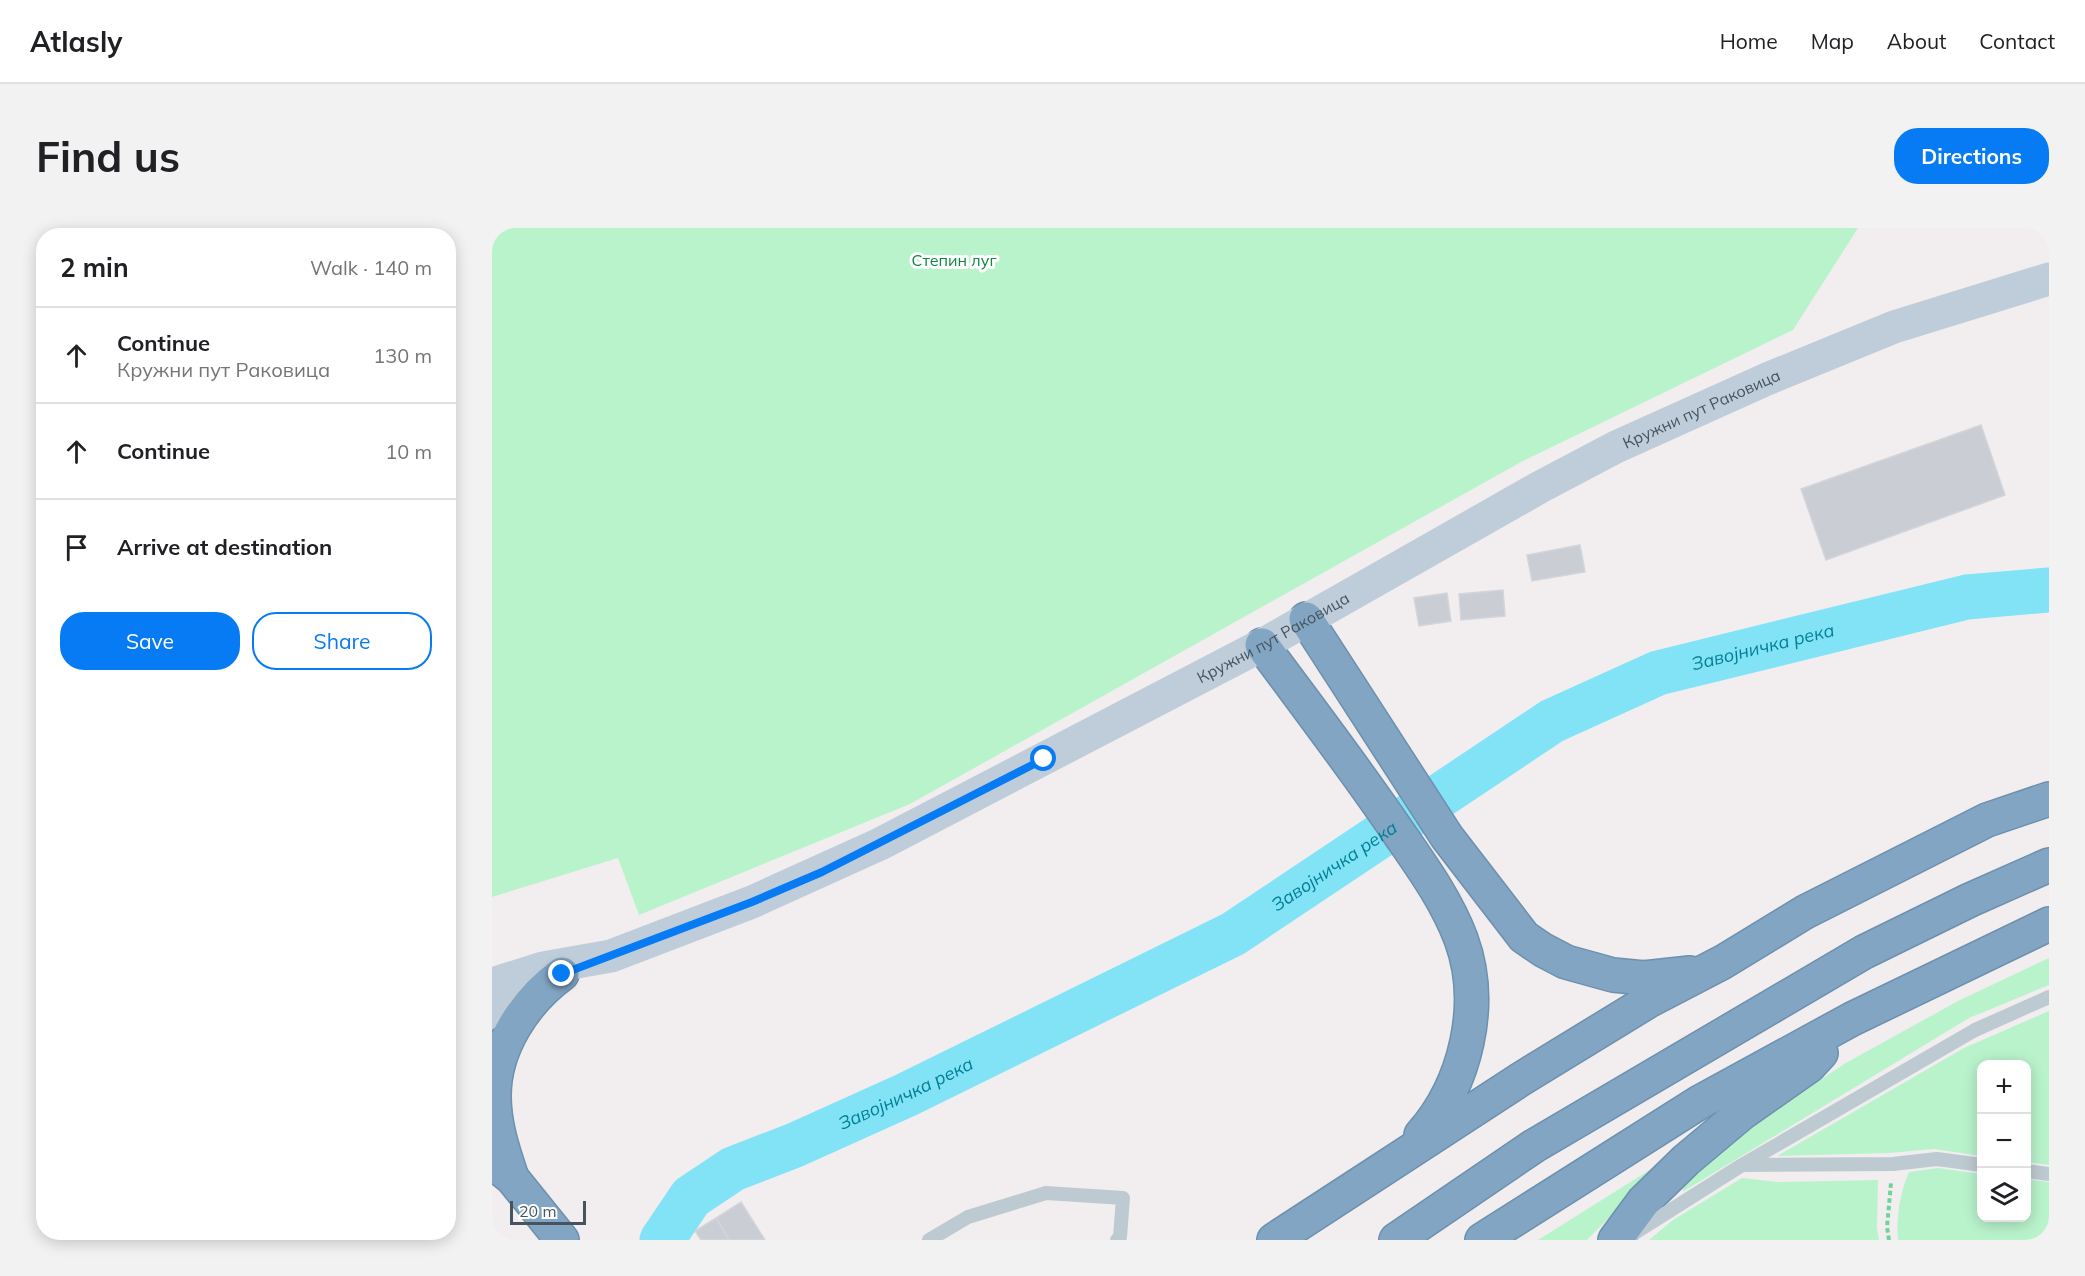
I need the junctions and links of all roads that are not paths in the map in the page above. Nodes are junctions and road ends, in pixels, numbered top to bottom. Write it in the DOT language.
graph roads {
  1 [pos="2049,279"];
  2 [pos="1306,619"];
  3 [pos="1262,645"];
  4 [pos="2049,799"];
  5 [pos="2049,865"];
  6 [pos="2049,924"];
  7 [pos="611,956"];
  8 [pos="1723,963"];
  9 [pos="562,974"];
  10 [pos="492,984"];
  11 [pos="2049,997"];
  12 [pos="492,1012"];
  13 [pos="1852,1019"];
  14 [pos="1392,1162"];
  15 [pos="1977,1164"];
  16 [pos="1742,1165"];
  17 [pos="502,1170"];
  18 [pos="2031,1172"];
  19 [pos="2049,1174"];
  20 [pos="562,1240"];
  21 [pos="929,1240"];
  22 [pos="1117,1240"];
  23 [pos="1275,1240"];
  24 [pos="1396,1240"];
  25 [pos="1482,1240"];
  26 [pos="1615,1240"];
  27 [pos="1623,1240"];
  1 -- 2 [label="main road, Кружни пут Раковица"];
  2 -- 3 [label="main road, Кружни пут Раковица"];
  2 -- 8 [label="highway"];
  3 -- 7 [label="main road, Кружни пут Раковица"];
  3 -- 14 [label="highway"];
  4 -- 8 [label="highway"];
  5 -- 24 [label="highway"];
  6 -- 13 [label="highway"];
  7 -- 9 [label="main road"];
  7 -- 10 [label="main road, Кружни пут Раковица"];
  8 -- 14 [label="highway"];
  9 -- 12 [label="main road"];
  9 -- 17 [label="highway"];
  11 -- 16 [label="lane"];
  13 -- 25 [label="highway"];
  13 -- 26 [label="highway"];
  14 -- 23 [label="highway"];
  15 -- 16 [label="lane"];
  16 -- 27 [label="lane"];
  17 -- 20 [label="highway"];
  18 -- 19 [label="lane"];
  21 -- 22 [label="lane"];
}
